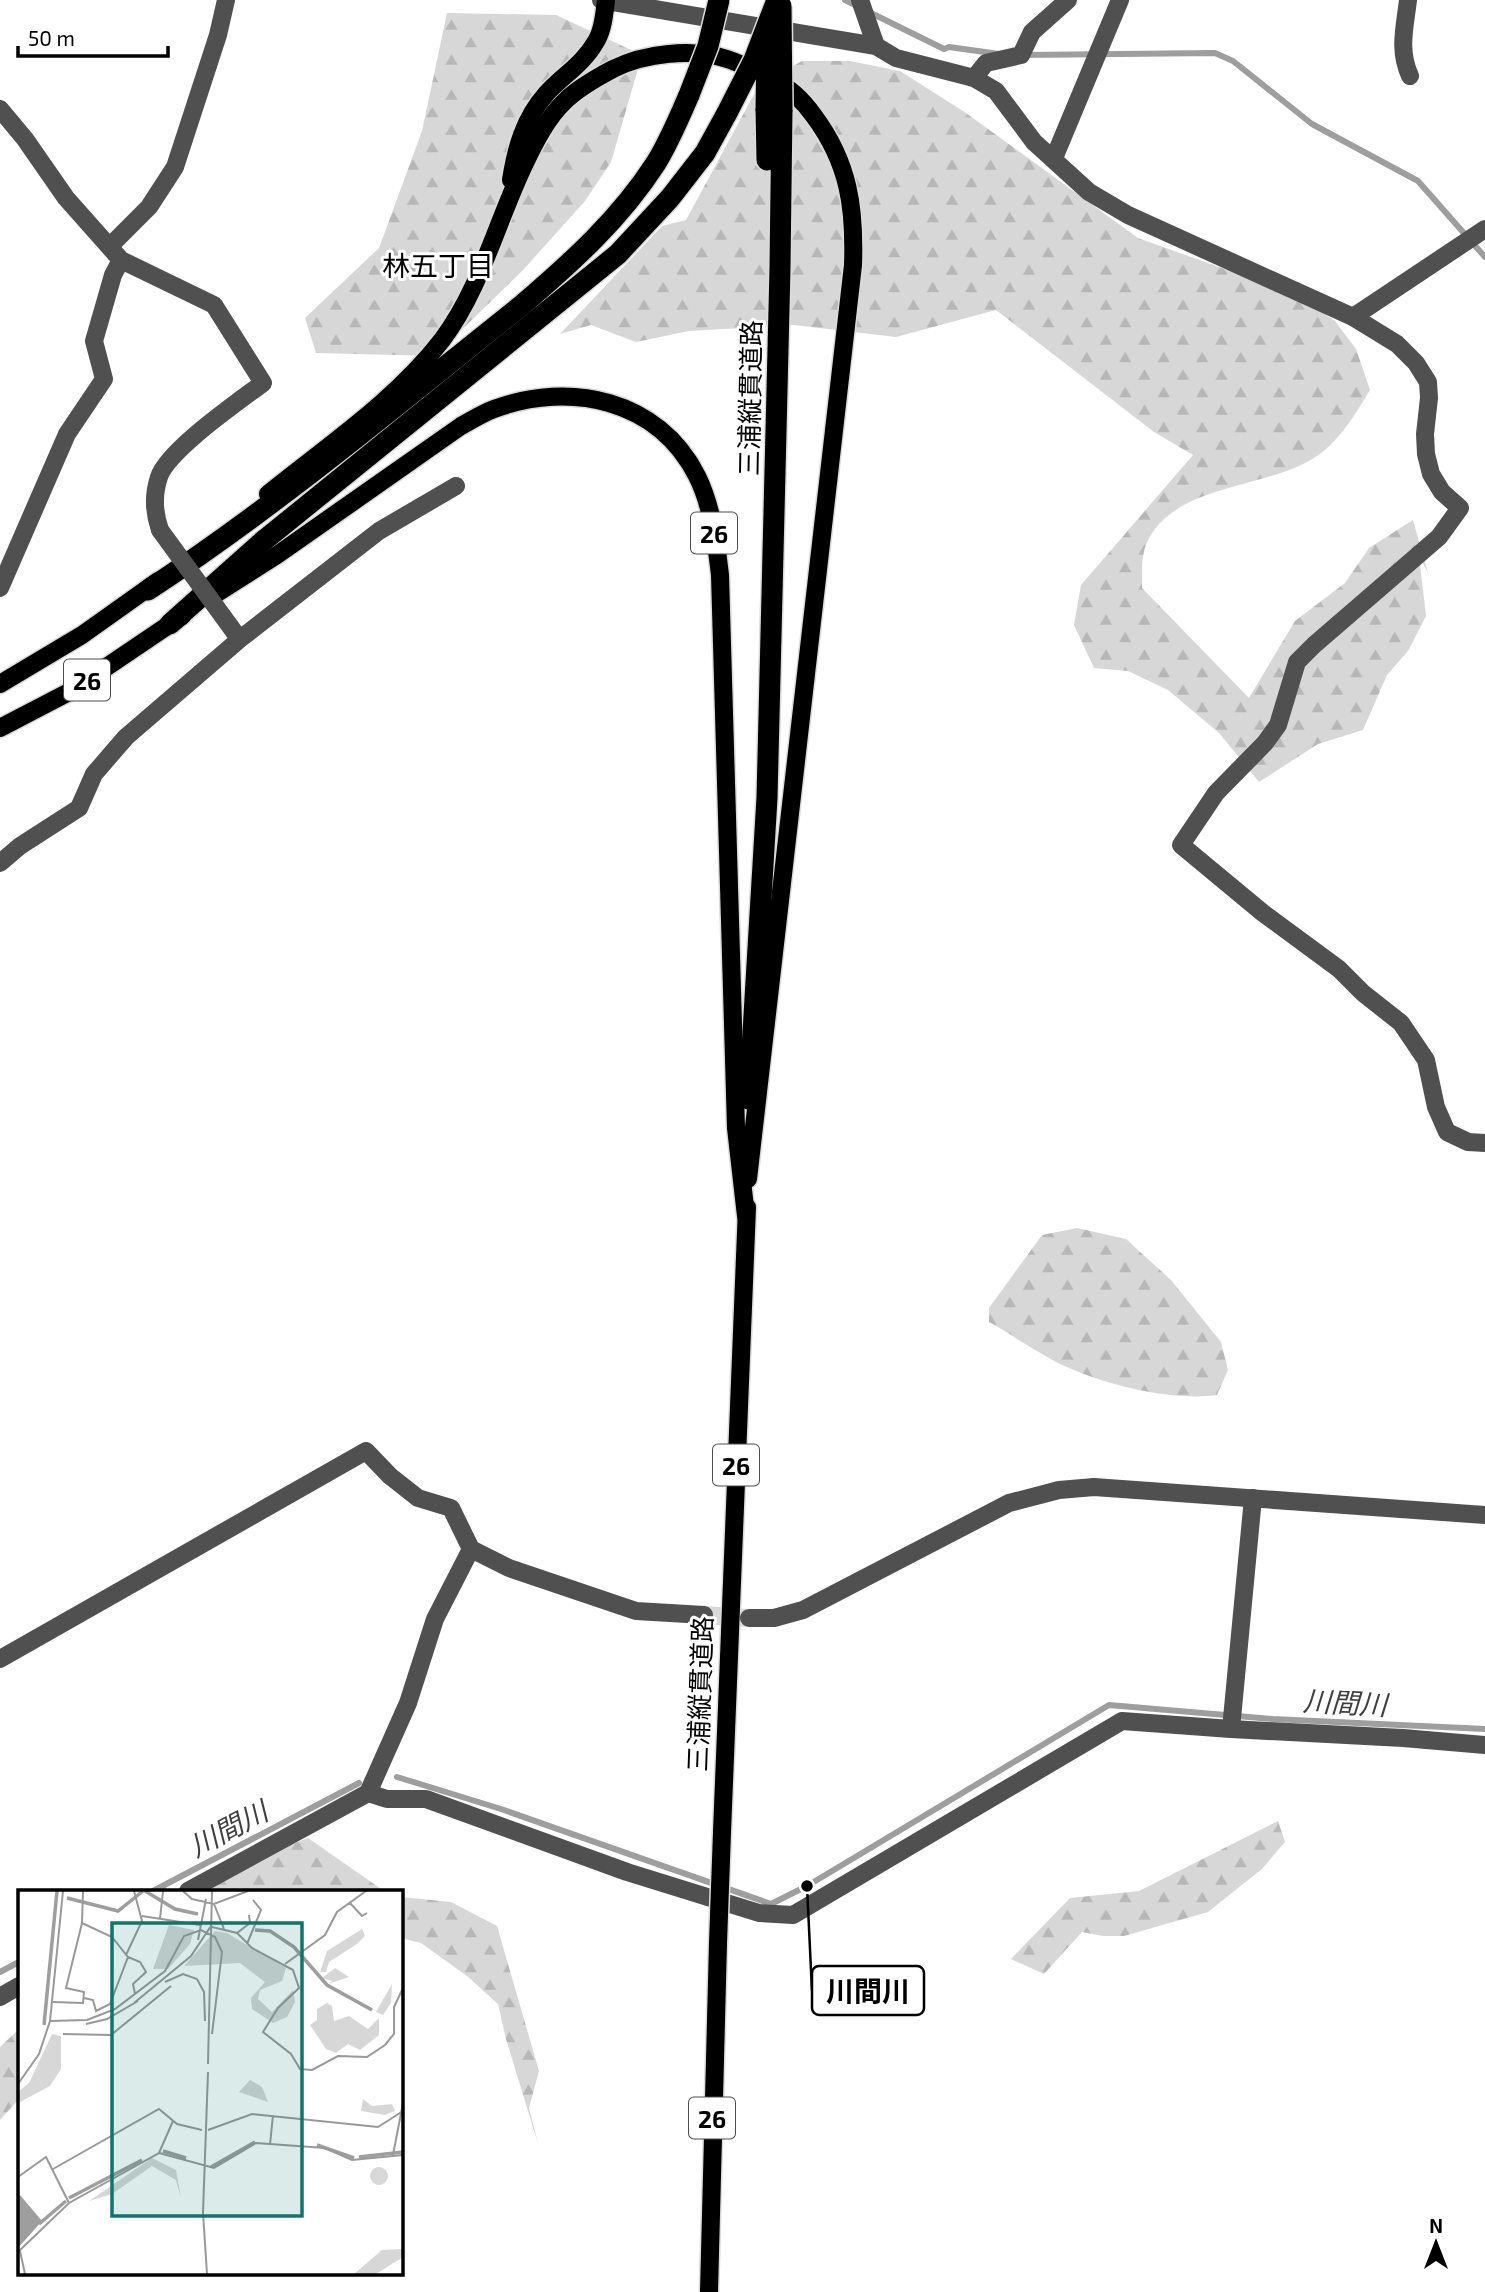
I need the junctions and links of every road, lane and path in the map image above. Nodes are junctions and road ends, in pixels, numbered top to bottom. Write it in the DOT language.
graph roads {
  1 [pos="226,0"];
  2 [pos="601,0"];
  3 [pos="719,0"];
  4 [pos="767,0"];
  5 [pos="779,0"];
  6 [pos="860,0"];
  7 [pos="1068,0"];
  8 [pos="1120,0"];
  9 [pos="1408,0"];
  10 [pos="606,1"];
  11 [pos="677,6"];
  12 [pos="876,46"];
  13 [pos="1410,76"];
  14 [pos="974,78"];
  15 [pos="0,109"];
  16 [pos="774,110"];
  17 [pos="1054,158"];
  18 [pos="509,197"];
  19 [pos="1485,229"];
  20 [pos="116,253"];
  21 [pos="1353,317"];
  22 [pos="456,486"];
  23 [pos="0,588"];
  24 [pos="148,590"];
  25 [pos="170,624"];
  26 [pos="238,636"];
  27 [pos="0,684"];
  28 [pos="0,728"];
  29 [pos="0,863"];
  30 [pos="749,1098"];
  31 [pos="1485,1143"];
  32 [pos="748,1179"];
  33 [pos="746,1216"];
  34 [pos="1254,1497"];
  35 [pos="1485,1515"];
  36 [pos="471,1549"];
  37 [pos="704,1615"];
  38 [pos="749,1618"];
  39 [pos="0,1659"];
  40 [pos="1231,1726"];
  41 [pos="1485,1745"];
  42 [pos="368,1793"];
  43 [pos="190,1890"];
  44 [pos="18,1987"];
  45 [pos="0,1997"];
  46 [pos="709,2292"];
  1 -- 20 [label="street"];
  2 -- 10 [label="street"];
  3 -- 24 [label="highway, 26, bridge"];
  4 -- 16 [label="highway, 三浦縦貫道路 / 26, bridge"];
  5 -- 16 [label="highway, 三浦縦貫道路 / 26, bridge"];
  5 -- 25 [label="highway, 26, bridge"];
  6 -- 12 [label="street"];
  7 -- 14 [label="street"];
  8 -- 17 [label="street"];
  9 -- 13 [label="street"];
  10 -- 11 [label="street"];
  10 -- 18 [label="main road"];
  11 -- 12 [label="street"];
  12 -- 14 [label="street"];
  14 -- 17 [label="street"];
  15 -- 20 [label="street"];
  16 -- 30 [label="highway, 三浦縦貫道路 / 26"];
  17 -- 21 [label="street"];
  18 -- 24 [label="main road"];
  18 -- 32 [label="main road"];
  19 -- 21 [label="street"];
  20 -- 23 [label="street"];
  20 -- 26 [label="street, bridge"];
  21 -- 31 [label="street"];
  22 -- 26 [label="street"];
  24 -- 27 [label="main road, 26"];
  25 -- 28 [label="main road, 26"];
  25 -- 33 [label="main road, 26"];
  26 -- 29 [label="street"];
  30 -- 32 [label="main road, 三浦縦貫道路 / 26"];
  32 -- 33 [label="main road, 三浦縦貫道路 / 26"];
  33 -- 46 [label="main road, 三浦縦貫道路 / 26, bridge"];
  34 -- 35 [label="street"];
  34 -- 38 [label="street"];
  34 -- 40 [label="street"];
  36 -- 37 [label="street"];
  36 -- 39 [label="street"];
  36 -- 42 [label="street"];
  40 -- 41 [label="street"];
  40 -- 42 [label="street"];
  42 -- 43 [label="street"];
  44 -- 45 [label="street"];
}
